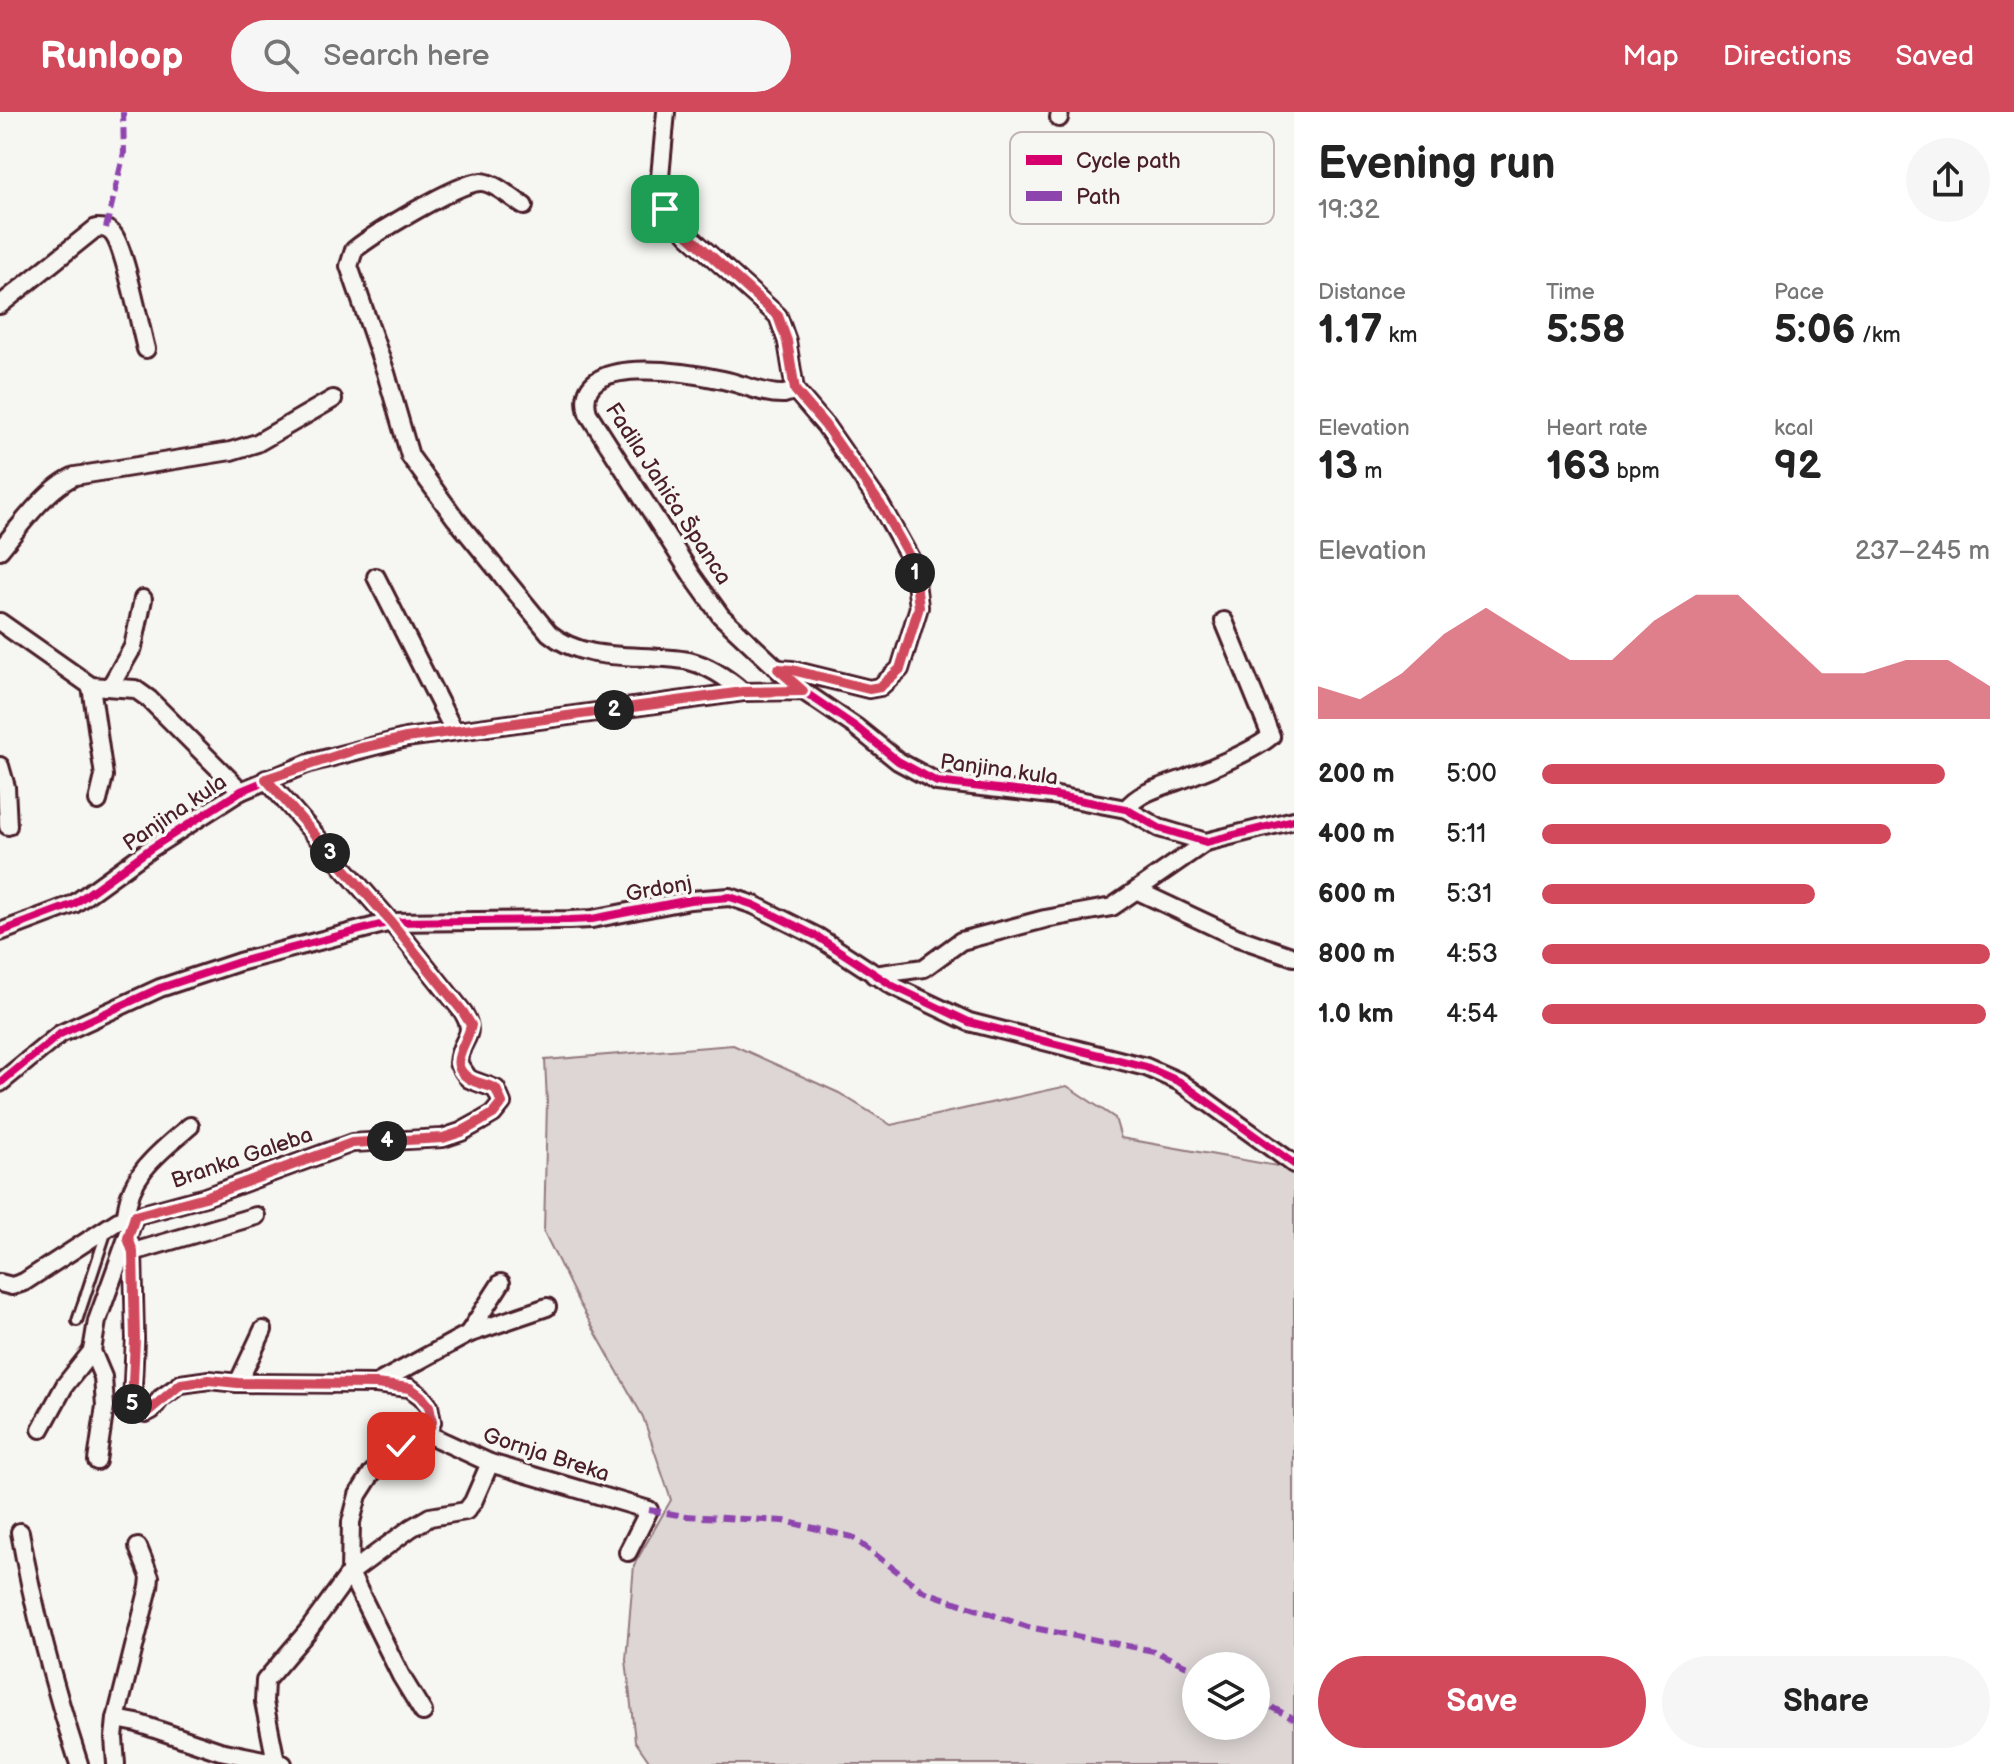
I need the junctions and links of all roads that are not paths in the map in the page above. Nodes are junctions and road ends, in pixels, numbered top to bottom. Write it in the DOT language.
graph roads {
  1 [pos="666,112"];
  2 [pos="524,206"];
  3 [pos="0,305"];
  4 [pos="146,349"];
  5 [pos="795,390"];
  6 [pos="333,399"];
  7 [pos="0,550"];
  8 [pos="376,577"];
  9 [pos="143,599"];
  10 [pos="1224,621"];
  11 [pos="0,622"];
  12 [pos="778,669"];
  13 [pos="91,686"];
  14 [pos="110,687"];
  15 [pos="803,691"];
  16 [pos="743,692"];
  17 [pos="454,731"];
  18 [pos="0,766"];
  19 [pos="266,779"];
  20 [pos="241,791"];
  21 [pos="98,801"];
  22 [pos="1126,809"];
  23 [pos="1294,820"];
  24 [pos="8,826"];
  25 [pos="1206,842"];
  26 [pos="1138,891"];
  27 [pos="391,922"];
  28 [pos="0,932"];
  29 [pos="1294,957"];
  30 [pos="874,975"];
  31 [pos="0,1083"];
  32 [pos="190,1126"];
  33 [pos="1294,1164"];
  34 [pos="256,1216"];
  35 [pos="131,1217"];
  36 [pos="107,1228"];
  37 [pos="130,1245"];
  38 [pos="0,1283"];
  39 [pos="501,1283"];
  40 [pos="547,1307"];
  41 [pos="77,1321"];
  42 [pos="263,1330"];
  43 [pos="468,1334"];
  44 [pos="92,1351"];
  45 [pos="238,1383"];
  46 [pos="376,1384"];
  47 [pos="41,1429"];
  48 [pos="427,1434"];
  49 [pos="97,1461"];
  50 [pos="490,1463"];
  51 [pos="20,1532"];
  52 [pos="138,1547"];
  53 [pos="628,1552"];
  54 [pos="350,1573"];
  55 [pos="423,1712"];
  56 [pos="116,1719"];
  57 [pos="279,1763"];
  58 [pos="79,1764"];
  59 [pos="116,1764"];
  1 -- 5 [label="street"];
  2 -- 16 [label="street"];
  3 -- 4 [label="street"];
  5 -- 12 [label="street"];
  5 -- 12 [label="street, Fadila Jahića Španca"];
  6 -- 7 [label="street"];
  8 -- 17 [label="street"];
  9 -- 14 [label="street"];
  10 -- 22 [label="street"];
  11 -- 13 [label="street"];
  12 -- 15 [label="street, Fadila Jahića Španca"];
  13 -- 14 [label="street"];
  13 -- 21 [label="street"];
  14 -- 20 [label="street"];
  15 -- 16 [label="street, Panjina kula"];
  15 -- 22 [label="street, Panjina kula"];
  16 -- 17 [label="street, Panjina kula"];
  17 -- 19 [label="street, Panjina kula"];
  18 -- 24 [label="street"];
  19 -- 20 [label="street, Panjina kula"];
  19 -- 27 [label="street"];
  20 -- 28 [label="street, Panjina kula"];
  22 -- 25 [label="street, Panjina kula"];
  23 -- 25 [label="street"];
  25 -- 26 [label="street"];
  26 -- 29 [label="street"];
  26 -- 30 [label="street"];
  27 -- 30 [label="street, Grdonj"];
  27 -- 31 [label="street, Grdonj"];
  27 -- 35 [label="street, Branka Galeba"];
  30 -- 33 [label="street, Grdonj"];
  32 -- 35 [label="street, Branka Galeba"];
  34 -- 37 [label="street"];
  35 -- 36 [label="street, Branka Galeba"];
  35 -- 37 [label="street, Branka Galeba"];
  36 -- 38 [label="street, Branka Galeba"];
  36 -- 41 [label="lane"];
  37 -- 44 [label="street, Branka Galeba"];
  37 -- 45 [label="street"];
  39 -- 43 [label="street"];
  40 -- 43 [label="street"];
  42 -- 45 [label="street"];
  43 -- 46 [label="street"];
  44 -- 47 [label="street"];
  44 -- 49 [label="street, Branka Galeba"];
  45 -- 46 [label="street"];
  46 -- 48 [label="street"];
  48 -- 50 [label="street, Gornja Breka"];
  48 -- 54 [label="street"];
  50 -- 53 [label="street, Gornja Breka"];
  50 -- 54 [label="street"];
  51 -- 58 [label="street"];
  52 -- 56 [label="street"];
  54 -- 55 [label="street"];
  54 -- 57 [label="street"];
  56 -- 57 [label="street"];
  56 -- 59 [label="street"];
}
